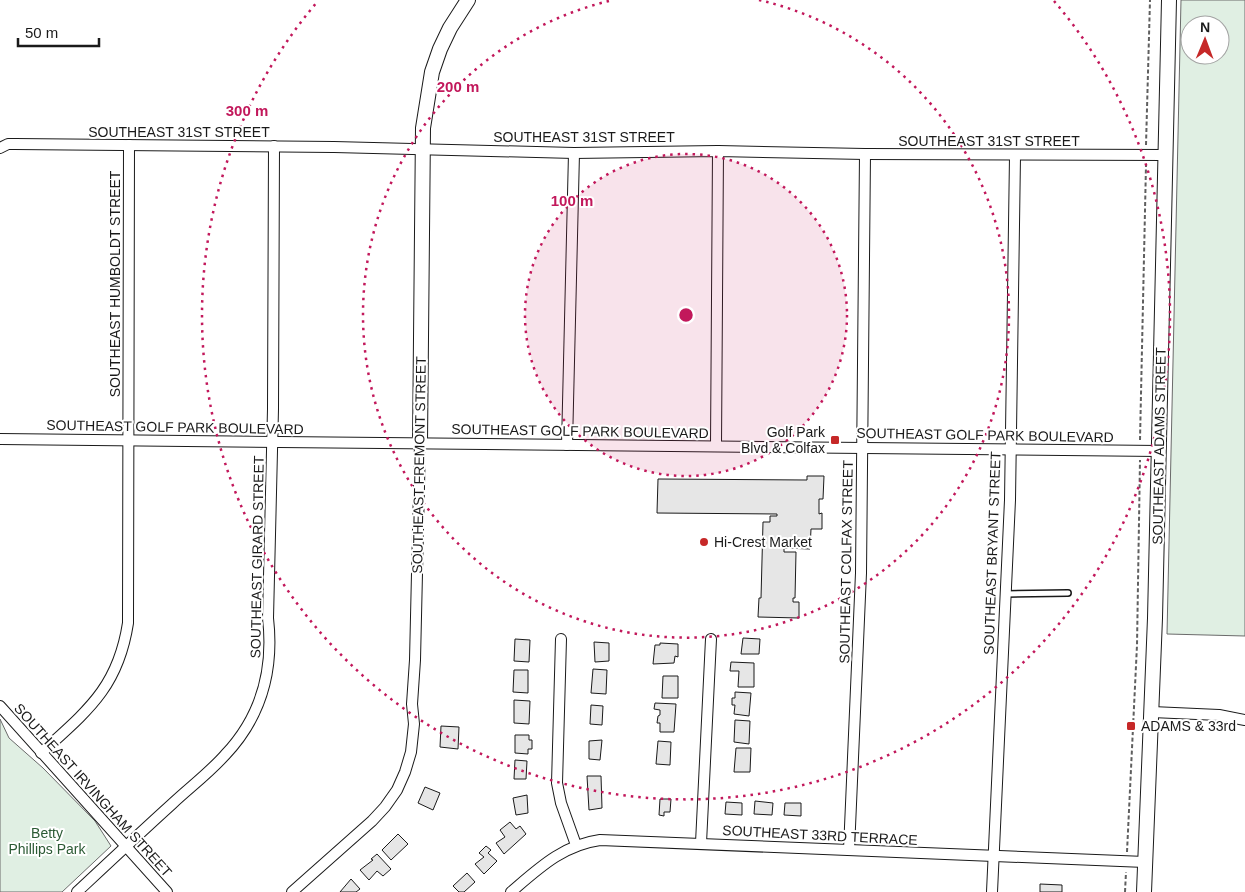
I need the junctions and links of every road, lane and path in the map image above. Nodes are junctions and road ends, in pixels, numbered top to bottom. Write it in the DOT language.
graph roads {
  1 [pos="468,0"];
  2 [pos="1170,0"];
  3 [pos="129,145"];
  4 [pos="274,146"];
  5 [pos="1,148"];
  6 [pos="424,148"];
  7 [pos="718,151"];
  8 [pos="574,152"];
  9 [pos="865,154"];
  10 [pos="1166,155"];
  11 [pos="1015,156"];
  12 [pos="0,439"];
  13 [pos="128,440"];
  14 [pos="272,442"];
  15 [pos="420,443"];
  16 [pos="567,445"];
  17 [pos="716,446"];
  18 [pos="862,448"];
  19 [pos="1010,449"];
  20 [pos="1159,451"];
  21 [pos="1068,593"];
  22 [pos="1006,594"];
  23 [pos="562,639"];
  24 [pos="711,639"];
  25 [pos="0,706"];
  26 [pos="1152,712"];
  27 [pos="1245,720"];
  28 [pos="41,753"];
  29 [pos="700,843"];
  30 [pos="576,845"];
  31 [pos="126,847"];
  32 [pos="849,850"];
  33 [pos="993,856"];
  34 [pos="1145,862"];
  35 [pos="77,892"];
  36 [pos="167,892"];
  37 [pos="292,892"];
  38 [pos="511,892"];
  39 [pos="992,892"];
  40 [pos="1144,892"];
  1 -- 6 [label="main road, SOUTHEAST FREMONT STREET"];
  2 -- 10 [label="main road, SOUTHEAST ADAMS STREET"];
  3 -- 4 [label="street, SOUTHEAST 31ST STREET"];
  3 -- 5 [label="street, SOUTHEAST 31ST STREET"];
  3 -- 13 [label="street, SOUTHEAST HUMBOLDT STREET"];
  4 -- 6 [label="street, SOUTHEAST 31ST STREET"];
  4 -- 14 [label="street, SOUTHEAST GIRARD STREET"];
  6 -- 8 [label="street, SOUTHEAST 31ST STREET"];
  6 -- 15 [label="main road, SOUTHEAST FREMONT STREET"];
  7 -- 8 [label="street, SOUTHEAST 31ST STREET"];
  7 -- 9 [label="street, SOUTHEAST 31ST STREET"];
  7 -- 17 [label="street"];
  8 -- 16 [label="street"];
  9 -- 11 [label="street, SOUTHEAST 31ST STREET"];
  9 -- 18 [label="street, SOUTHEAST COLFAX STREET"];
  10 -- 11 [label="street, SOUTHEAST 31ST STREET"];
  10 -- 20 [label="main road, SOUTHEAST ADAMS STREET"];
  11 -- 19 [label="street, SOUTHEAST BRYANT STREET"];
  12 -- 13 [label="street, SOUTHEAST GOLF PARK BOULEVARD"];
  13 -- 14 [label="street, SOUTHEAST GOLF PARK BOULEVARD"];
  13 -- 28 [label="street, SOUTHEAST HUMBOLDT STREET"];
  14 -- 15 [label="street, SOUTHEAST GOLF PARK BOULEVARD"];
  14 -- 31 [label="street, SOUTHEAST GIRARD STREET"];
  15 -- 16 [label="street, SOUTHEAST GOLF PARK BOULEVARD"];
  15 -- 37 [label="street, SOUTHEAST FREMONT STREET"];
  16 -- 17 [label="street, SOUTHEAST GOLF PARK BOULEVARD"];
  17 -- 18 [label="street, SOUTHEAST GOLF PARK BOULEVARD"];
  18 -- 19 [label="street, SOUTHEAST GOLF PARK BOULEVARD"];
  18 -- 32 [label="street, SOUTHEAST COLFAX STREET"];
  19 -- 20 [label="street, SOUTHEAST GOLF PARK BOULEVARD"];
  19 -- 22 [label="street, SOUTHEAST BRYANT STREET"];
  20 -- 26 [label="main road, SOUTHEAST ADAMS STREET"];
  21 -- 22 [label="lane"];
  22 -- 33 [label="street, SOUTHEAST BRYANT STREET"];
  23 -- 30 [label="street"];
  24 -- 29 [label="street"];
  25 -- 28 [label="street, SOUTHEAST IRVINGHAM STREET"];
  26 -- 27 [label="street"];
  26 -- 34 [label="main road, SOUTHEAST ADAMS STREET"];
  28 -- 31 [label="street, SOUTHEAST IRVINGHAM STREET"];
  29 -- 30 [label="street, SOUTHEAST 33RD TERRACE"];
  29 -- 32 [label="street, SOUTHEAST 33RD TERRACE"];
  30 -- 38 [label="street, SOUTHEAST 33RD TERRACE"];
  31 -- 35 [label="street, SOUTHEAST GIRARD STREET"];
  31 -- 36 [label="street, SOUTHEAST IRVINGHAM STREET"];
  32 -- 33 [label="street, SOUTHEAST 33RD TERRACE"];
  33 -- 34 [label="street, SOUTHEAST 33RD TERRACE"];
  33 -- 39 [label="street, SOUTHEAST BRYANT STREET"];
  34 -- 40 [label="main road, SOUTHEAST ADAMS STREET"];
}
